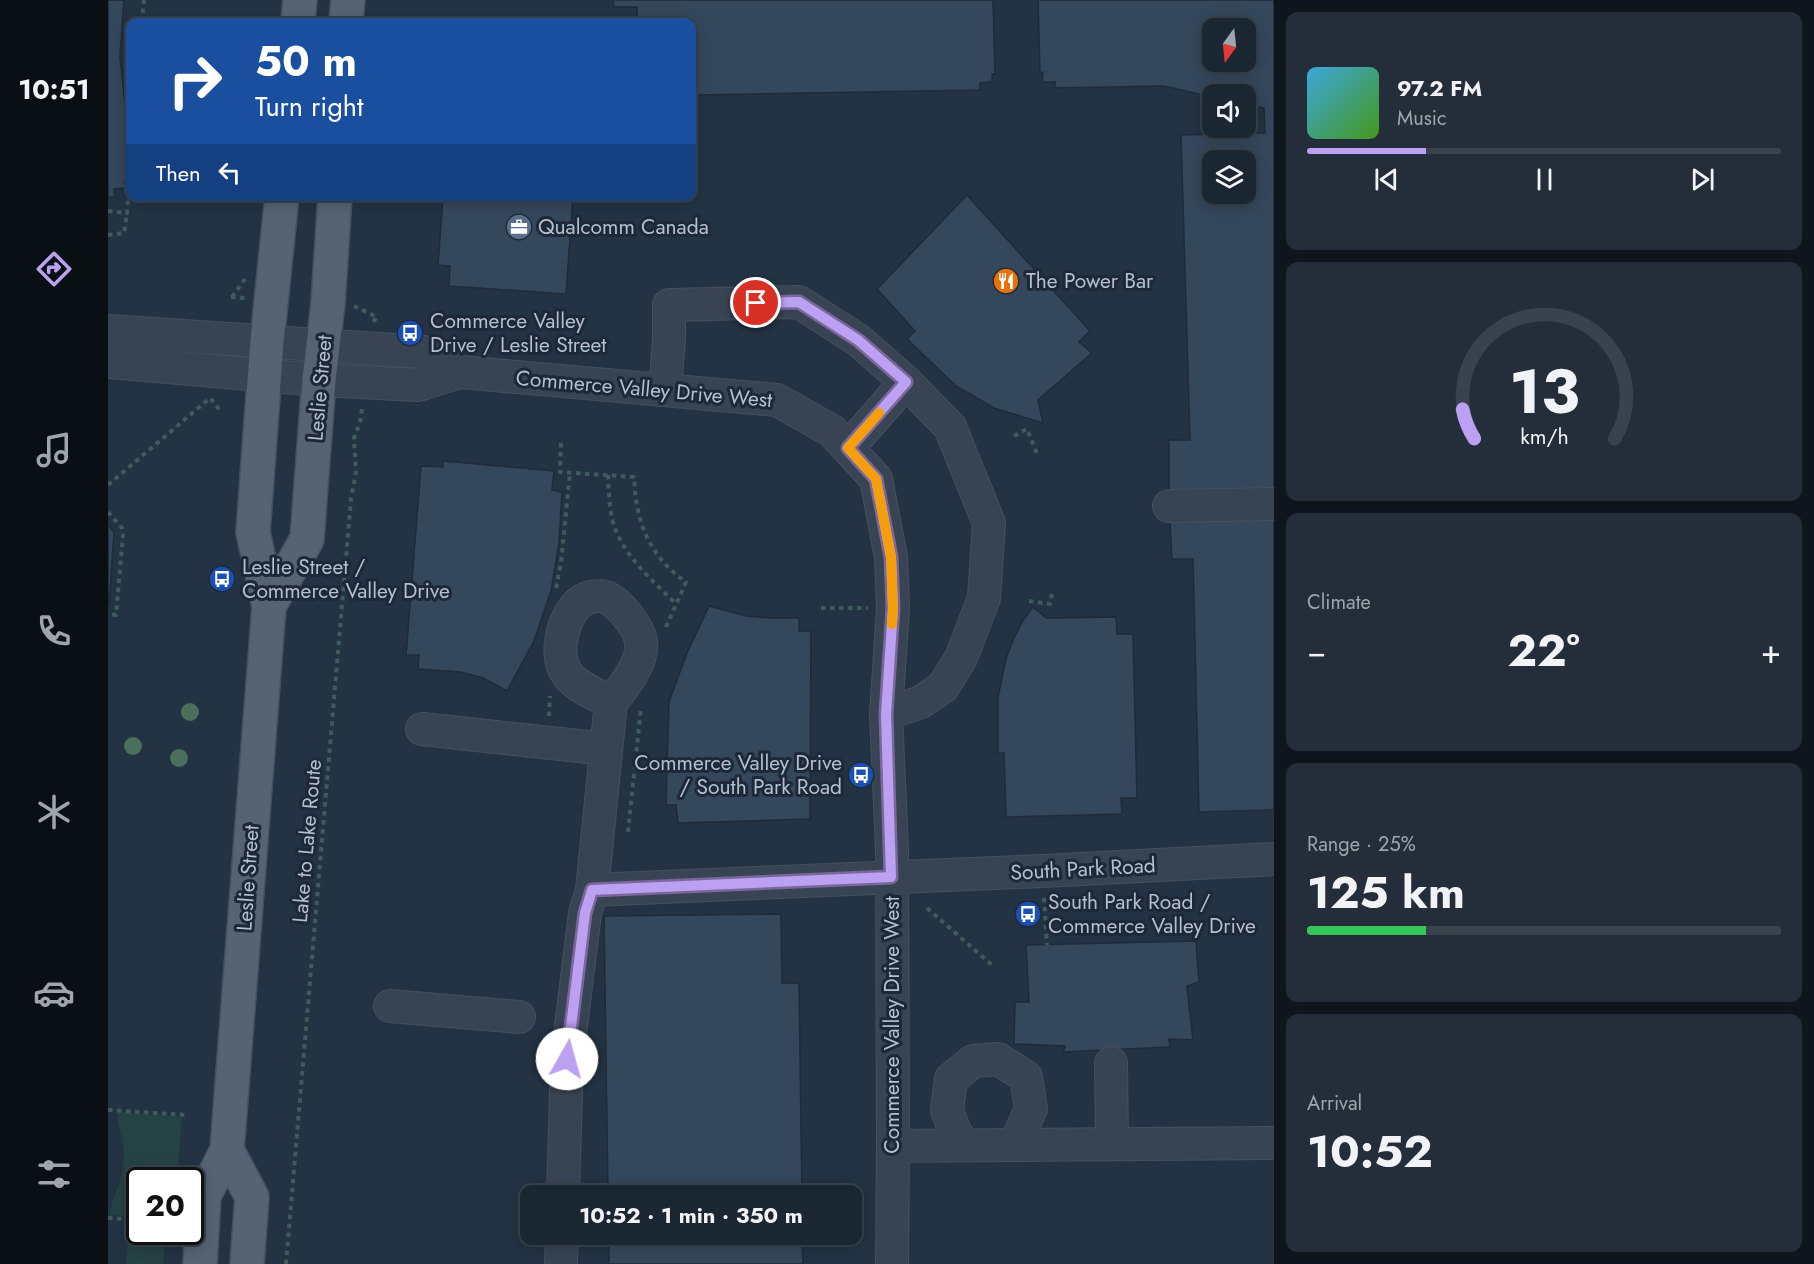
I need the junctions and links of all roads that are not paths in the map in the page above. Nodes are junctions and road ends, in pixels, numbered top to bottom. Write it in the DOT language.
graph roads {
  1 [pos="300,0"];
  2 [pos="348,0"];
  3 [pos="298,18"];
  4 [pos="346,18"];
  5 [pos="281,201"];
  6 [pos="335,201"];
  7 [pos="108,331"];
  8 [pos="267,341"];
  9 [pos="323,346"];
  10 [pos="108,362"];
  11 [pos="460,372"];
  12 [pos="264,376"];
  13 [pos="319,380"];
  14 [pos="906,382"];
  15 [pos="665,390"];
  16 [pos="848,448"];
  17 [pos="1274,504"];
  18 [pos="1169,506"];
  19 [pos="269,606"];
  20 [pos="611,702"];
  21 [pos="886,714"];
  22 [pos="422,729"];
  23 [pos="606,748"];
  24 [pos="1274,859"];
  25 [pos="891,877"];
  26 [pos="592,890"];
  27 [pos="390,1006"];
  28 [pos="519,1017"];
  29 [pos="1111,1063"];
  30 [pos="1274,1143"];
  31 [pos="1015,1144"];
  32 [pos="1112,1144"];
  33 [pos="965,1145"];
  34 [pos="893,1146"];
  35 [pos="227,1150"];
  36 [pos="563,1185"];
  37 [pos="562,1245"];
  38 [pos="200,1264"];
  39 [pos="247,1264"];
  40 [pos="561,1264"];
  41 [pos="892,1264"];
  1 -- 3 [label="main road"];
  2 -- 4 [label="main road"];
  5 -- 8 [label="main road, Leslie Street"];
  6 -- 9 [label="main road, Leslie Street"];
  7 -- 8 [label="street, Commerce Valley Drive West"];
  8 -- 9 [label="street, Commerce Valley Drive West"];
  8 -- 12 [label="main road, Leslie Street"];
  9 -- 11 [label="street, Commerce Valley Drive West"];
  9 -- 13 [label="main road, Leslie Street"];
  10 -- 12 [label="street, Commerce Valley Drive West"];
  11 -- 13 [label="street, Commerce Valley Drive West"];
  11 -- 15 [label="street, Commerce Valley Drive West"];
  12 -- 13 [label="street, Commerce Valley Drive West"];
  12 -- 19 [label="main road, Leslie Street"];
  13 -- 19 [label="main road, Leslie Street"];
  14 -- 15 [label="street"];
  14 -- 16 [label="street"];
  14 -- 21 [label="street"];
  15 -- 16 [label="street, Commerce Valley Drive West"];
  16 -- 21 [label="street, Commerce Valley Drive West"];
  17 -- 18 [label="street"];
  19 -- 35 [label="main road, Leslie Street"];
  20 -- 23 [label="street"];
  21 -- 25 [label="street, Commerce Valley Drive West"];
  22 -- 23 [label="street"];
  23 -- 26 [label="street"];
  24 -- 25 [label="street, South Park Road"];
  25 -- 26 [label="street, South Park Road"];
  25 -- 34 [label="street, Commerce Valley Drive West"];
  26 -- 36 [label="street"];
  27 -- 28 [label="street"];
  29 -- 32 [label="street"];
  30 -- 32 [label="street"];
  31 -- 32 [label="street"];
  31 -- 33 [label="street"];
  31 -- 33 [label="street"];
  33 -- 34 [label="street"];
  34 -- 41 [label="street, Commerce Valley Drive West"];
  35 -- 38 [label="main road, Leslie Street"];
  35 -- 39 [label="main road"];
  37 -- 40 [label="street"];
}
